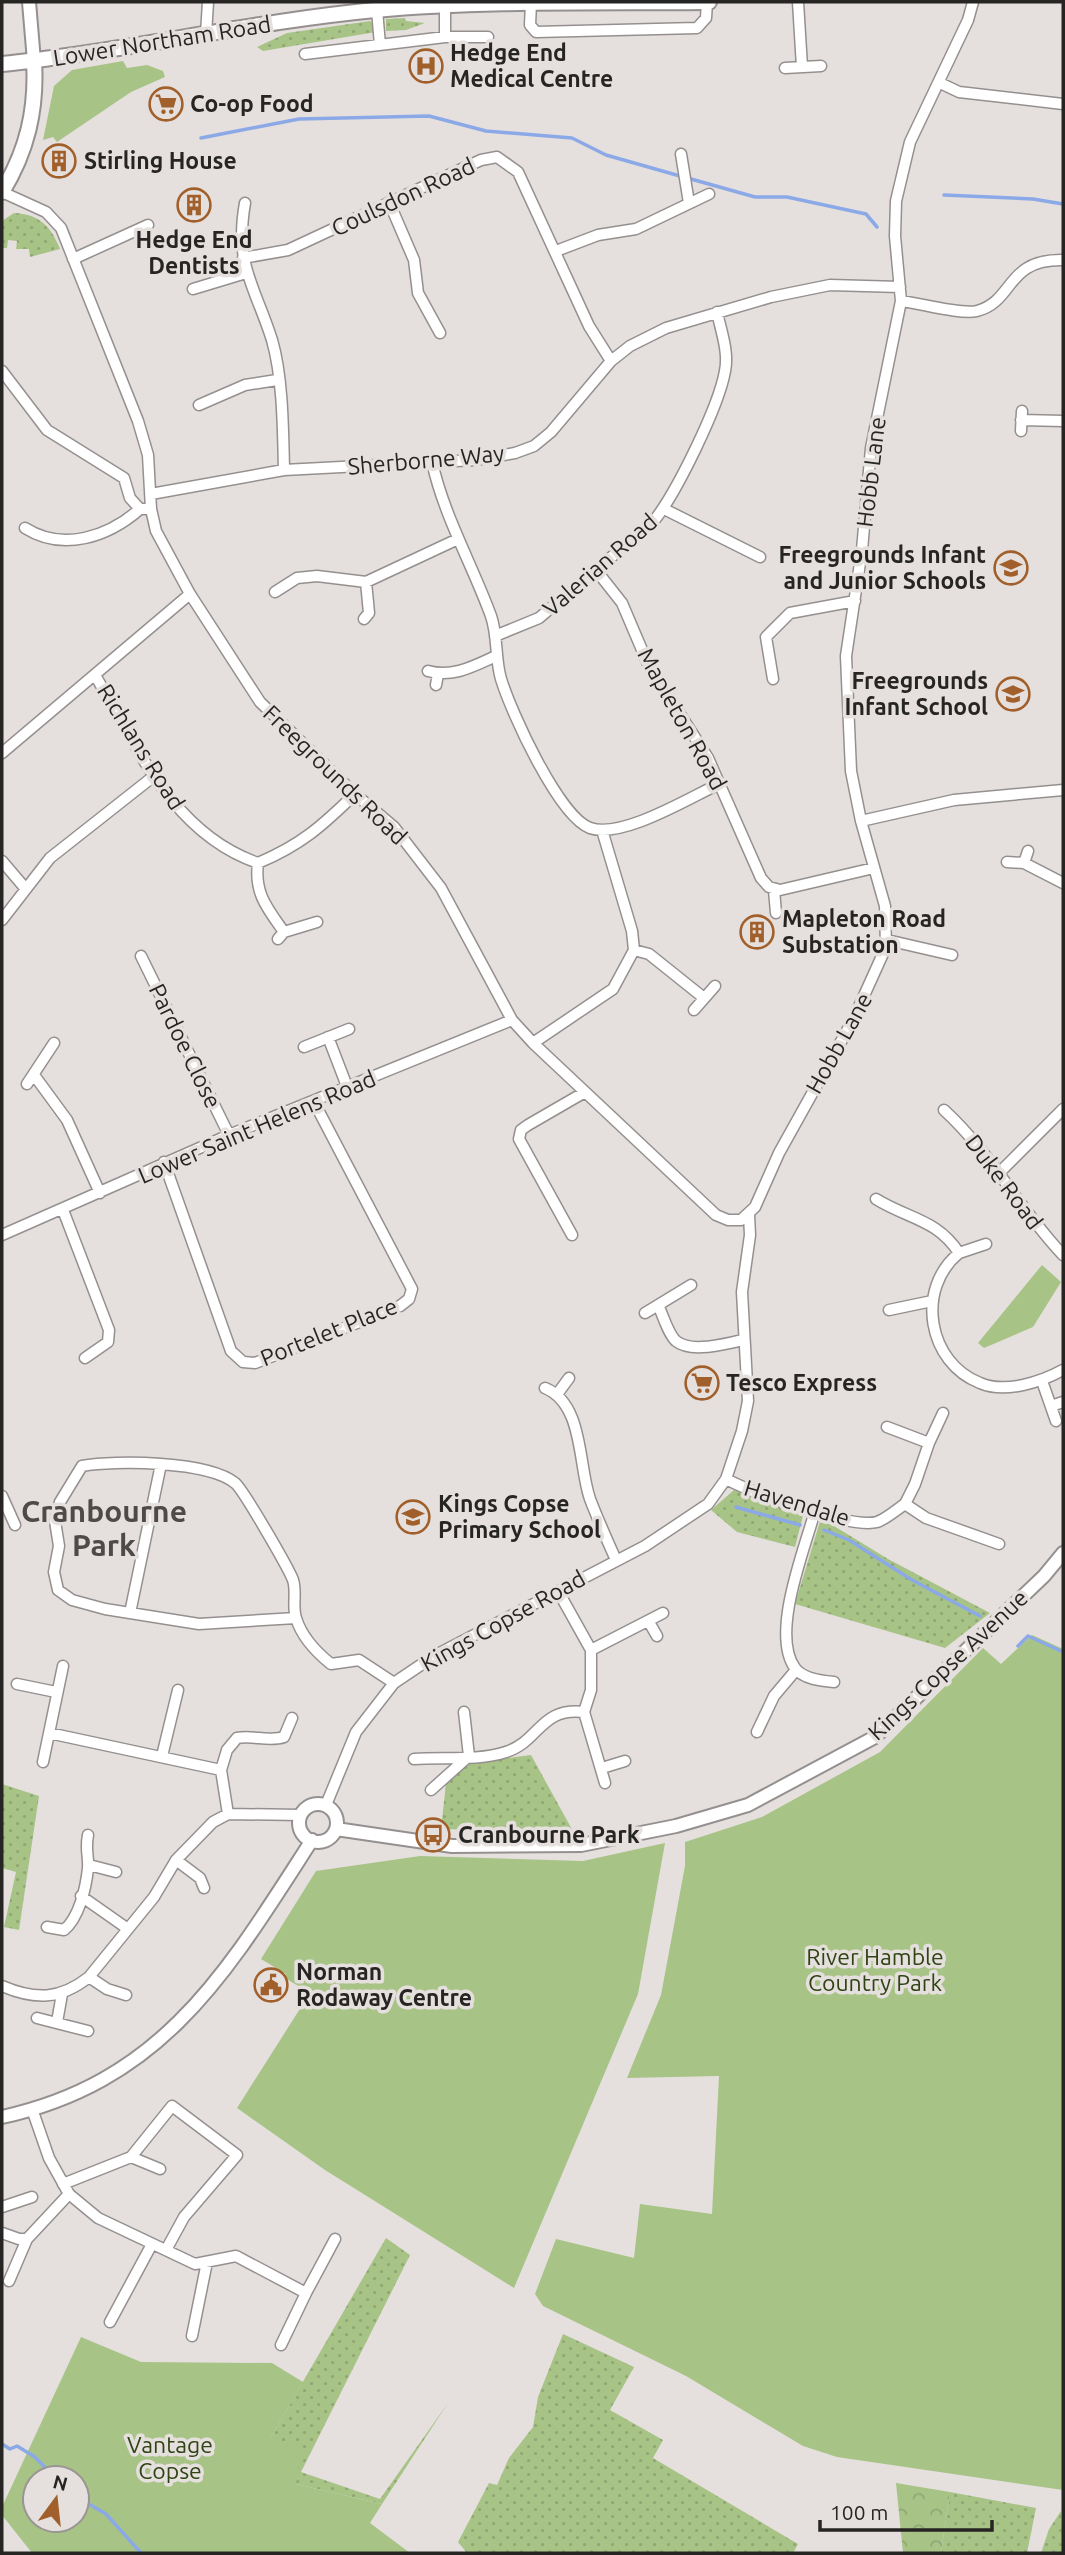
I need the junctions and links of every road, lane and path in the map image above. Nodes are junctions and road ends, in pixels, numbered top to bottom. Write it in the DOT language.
graph roads {
  1 [pos="29,2"];
  2 [pos="208,2"];
  3 [pos="558,2"];
  4 [pos="708,2"];
  5 [pos="798,2"];
  6 [pos="973,2"];
  7 [pos="531,4"];
  8 [pos="445,5"];
  9 [pos="377,10"];
  10 [pos="206,34"];
  11 [pos="445,37"];
  12 [pos="488,37"];
  13 [pos="380,44"];
  14 [pos="305,54"];
  15 [pos="34,61"];
  16 [pos="2,64"];
  17 [pos="821,66"];
  18 [pos="802,67"];
  19 [pos="785,68"];
  20 [pos="940,83"];
  21 [pos="1063,104"];
  22 [pos="685,158"];
  23 [pos="2,192"];
  24 [pos="709,194"];
  25 [pos="389,202"];
  26 [pos="245,203"];
  27 [pos="689,203"];
  28 [pos="148,225"];
  29 [pos="556,251"];
  30 [pos="243,258"];
  31 [pos="73,259"];
  32 [pos="1063,260"];
  33 [pos="247,273"];
  34 [pos="900,288"];
  35 [pos="193,289"];
  36 [pos="901,301"];
  37 [pos="717,312"];
  38 [pos="440,333"];
  39 [pos="611,361"];
  40 [pos="2,370"];
  41 [pos="277,380"];
  42 [pos="199,405"];
  43 [pos="1021,421"];
  44 [pos="1063,421"];
  45 [pos="432,462"];
  46 [pos="284,470"];
  47 [pos="151,494"];
  48 [pos="146,509"];
  49 [pos="664,509"];
  50 [pos="28,533"];
  51 [pos="458,539"];
  52 [pos="760,557"];
  53 [pos="596,570"];
  54 [pos="366,582"];
  55 [pos="275,592"];
  56 [pos="190,594"];
  57 [pos="855,601"];
  58 [pos="364,619"];
  59 [pos="495,636"];
  60 [pos="496,656"];
  61 [pos="95,675"];
  62 [pos="434,677"];
  63 [pos="773,679"];
  64 [pos="2,753"];
  65 [pos="154,776"];
  66 [pos="719,784"];
  67 [pos="1063,790"];
  68 [pos="355,793"];
  69 [pos="861,821"];
  70 [pos="602,830"];
  71 [pos="1028,851"];
  72 [pos="2,861"];
  73 [pos="1007,862"];
  74 [pos="258,863"];
  75 [pos="1024,863"];
  76 [pos="874,868"];
  77 [pos="1063,883"];
  78 [pos="25,888"];
  79 [pos="774,890"];
  80 [pos="776,913"];
  81 [pos="2,920"];
  82 [pos="317,922"];
  83 [pos="887,940"];
  84 [pos="634,950"];
  85 [pos="952,955"];
  86 [pos="141,957"];
  87 [pos="715,986"];
  88 [pos="704,998"];
  89 [pos="694,1010"];
  90 [pos="512,1020"];
  91 [pos="349,1029"];
  92 [pos="328,1037"];
  93 [pos="533,1043"];
  94 [pos="54,1044"];
  95 [pos="304,1046"];
  96 [pos="348,1089"];
  97 [pos="586,1092"];
  98 [pos="314,1102"];
  99 [pos="1063,1109"];
  100 [pos="944,1110"];
  101 [pos="229,1135"];
  102 [pos="164,1163"];
  103 [pos="1000,1172"];
  104 [pos="100,1194"];
  105 [pos="876,1199"];
  106 [pos="63,1210"];
  107 [pos="749,1215"];
  108 [pos="567,1231"];
  109 [pos="2,1235"];
  110 [pos="986,1244"];
  111 [pos="959,1253"];
  112 [pos="1063,1255"];
  113 [pos="691,1285"];
  114 [pos="932,1301"];
  115 [pos="658,1305"];
  116 [pos="889,1310"];
  117 [pos="645,1314"];
  118 [pos="744,1340"];
  119 [pos="85,1357"];
  120 [pos="1063,1370"];
  121 [pos="569,1378"];
  122 [pos="1042,1381"];
  123 [pos="545,1388"];
  124 [pos="558,1393"];
  125 [pos="1063,1402"];
  126 [pos="1051,1406"];
  127 [pos="943,1413"];
  128 [pos="1056,1421"];
  129 [pos="887,1427"];
  130 [pos="929,1443"];
  131 [pos="161,1464"];
  132 [pos="726,1479"];
  133 [pos="2,1496"];
  134 [pos="905,1504"];
  135 [pos="815,1511"];
  136 [pos="15,1525"];
  137 [pos="999,1544"];
  138 [pos="1063,1553"];
  139 [pos="616,1560"];
  140 [pos="558,1591"];
  141 [pos="130,1613"];
  142 [pos="663,1613"];
  143 [pos="296,1618"];
  144 [pos="649,1622"];
  145 [pos="657,1636"];
  146 [pos="591,1650"];
  147 [pos="63,1666"];
  148 [pos="796,1670"];
  149 [pos="830,1679"];
  150 [pos="394,1682"];
  151 [pos="17,1684"];
  152 [pos="178,1690"];
  153 [pos="56,1692"];
  154 [pos="464,1712"];
  155 [pos="584,1712"];
  156 [pos="292,1718"];
  157 [pos="757,1732"];
  158 [pos="49,1733"];
  159 [pos="162,1756"];
  160 [pos="469,1756"];
  161 [pos="414,1759"];
  162 [pos="625,1761"];
  163 [pos="43,1762"];
  164 [pos="602,1768"];
  165 [pos="220,1770"];
  166 [pos="605,1783"];
  167 [pos="431,1790"];
  168 [pos="326,1805"];
  169 [pos="228,1814"];
  170 [pos="302,1815"];
  171 [pos="336,1829"];
  172 [pos="88,1835"];
  173 [pos="312,1840"];
  174 [pos="176,1860"];
  175 [pos="89,1866"];
  176 [pos="116,1872"];
  177 [pos="205,1882"];
  178 [pos="81,1896"];
  179 [pos="47,1927"];
  180 [pos="128,1929"];
  181 [pos="89,1977"];
  182 [pos="2,1986"];
  183 [pos="62,1994"];
  184 [pos="127,1995"];
  185 [pos="37,2018"];
  186 [pos="57,2022"];
  187 [pos="88,2031"];
  188 [pos="33,2109"];
  189 [pos="2,2117"];
  190 [pos="131,2157"];
  191 [pos="159,2169"];
  192 [pos="66,2189"];
  193 [pos="32,2197"];
  194 [pos="2,2207"];
  195 [pos="2,2233"];
  196 [pos="27,2239"];
  197 [pos="335,2239"];
  198 [pos="152,2244"];
  199 [pos="166,2250"];
  200 [pos="207,2262"];
  201 [pos="9,2281"];
  202 [pos="306,2293"];
  203 [pos="110,2322"];
  204 [pos="192,2336"];
  205 [pos="281,2345"];
  1 -- 15 [label="street"];
  2 -- 10 [label="street"];
  3 -- 4 [label="main road, Lower Northam Road"];
  3 -- 7 [label="main road, Lower Northam Road"];
  4 -- 7 [label="street"];
  5 -- 18 [label="street"];
  6 -- 20 [label="street, Hobb Lane"];
  7 -- 8 [label="main road, Lower Northam Road"];
  8 -- 9 [label="main road, Lower Northam Road"];
  8 -- 11 [label="street"];
  9 -- 10 [label="main road, Lower Northam Road"];
  9 -- 13 [label="street"];
  10 -- 15 [label="main road, Lower Northam Road"];
  11 -- 12 [label="street"];
  11 -- 13 [label="street"];
  13 -- 14 [label="street"];
  15 -- 16 [label="main road, Lower Northam Road"];
  15 -- 23 [label="main road"];
  17 -- 18 [label="street"];
  18 -- 19 [label="street"];
  20 -- 21 [label="street"];
  20 -- 34 [label="street, Hobb Lane"];
  22 -- 27 [label="street"];
  23 -- 31 [label="street"];
  24 -- 27 [label="street"];
  25 -- 29 [label="street, Coulsdon Road"];
  25 -- 30 [label="street, Coulsdon Road"];
  25 -- 38 [label="street"];
  26 -- 30 [label="street"];
  27 -- 29 [label="street"];
  28 -- 31 [label="street"];
  29 -- 39 [label="street, Coulsdon Road"];
  30 -- 33 [label="street"];
  31 -- 47 [label="street"];
  32 -- 36 [label="street"];
  33 -- 35 [label="street"];
  33 -- 41 [label="street"];
  34 -- 36 [label="street, Hobb Lane"];
  34 -- 37 [label="street, Sherborne Way"];
  36 -- 57 [label="street, Hobb Lane"];
  37 -- 39 [label="street, Sherborne Way"];
  37 -- 49 [label="street, Valerian Road"];
  39 -- 45 [label="street, Sherborne Way"];
  40 -- 48 [label="street, Freegrounds Road"];
  41 -- 42 [label="street"];
  41 -- 46 [label="street"];
  43 -- 44 [label="street"];
  45 -- 46 [label="street, Sherborne Way"];
  45 -- 51 [label="street"];
  46 -- 47 [label="street, Sherborne Way"];
  47 -- 48 [label="street"];
  48 -- 50 [label="street"];
  48 -- 56 [label="street, Freegrounds Road"];
  49 -- 52 [label="street"];
  49 -- 53 [label="street, Valerian Road"];
  51 -- 54 [label="street"];
  51 -- 59 [label="street"];
  53 -- 59 [label="street, Valerian Road"];
  53 -- 66 [label="street, Mapleton Road"];
  54 -- 55 [label="street"];
  54 -- 58 [label="street"];
  56 -- 61 [label="street"];
  56 -- 68 [label="street, Freegrounds Road"];
  57 -- 63 [label="street"];
  57 -- 69 [label="street, Hobb Lane"];
  59 -- 60 [label="street"];
  60 -- 62 [label="street"];
  60 -- 70 [label="street"];
  61 -- 64 [label="street"];
  61 -- 65 [label="street, Richlans Road"];
  65 -- 74 [label="street, Richlans Road"];
  65 -- 78 [label="street"];
  66 -- 70 [label="street"];
  66 -- 79 [label="street, Mapleton Road"];
  67 -- 69 [label="street"];
  68 -- 74 [label="street"];
  68 -- 90 [label="street, Freegrounds Road"];
  69 -- 76 [label="street, Hobb Lane"];
  70 -- 84 [label="street"];
  71 -- 75 [label="street"];
  72 -- 78 [label="street"];
  73 -- 75 [label="street"];
  74 -- 82 [label="street"];
  75 -- 77 [label="street"];
  76 -- 79 [label="street"];
  76 -- 83 [label="street, Hobb Lane"];
  78 -- 81 [label="street"];
  79 -- 80 [label="street"];
  83 -- 85 [label="street"];
  83 -- 107 [label="street, Hobb Lane"];
  84 -- 88 [label="street"];
  84 -- 93 [label="street"];
  86 -- 101 [label="street, Pardoe Close"];
  87 -- 88 [label="street"];
  88 -- 89 [label="street"];
  90 -- 93 [label="street, Freegrounds Road"];
  90 -- 96 [label="street, Lower Saint Helens Road"];
  91 -- 92 [label="street"];
  92 -- 95 [label="street"];
  92 -- 96 [label="street"];
  93 -- 97 [label="street, Freegrounds Road"];
  94 -- 104 [label="street"];
  96 -- 98 [label="street, Lower Saint Helens Road"];
  97 -- 107 [label="street, Freegrounds Road"];
  97 -- 108 [label="street"];
  98 -- 101 [label="street, Lower Saint Helens Road"];
  98 -- 102 [label="street, Portelet Place"];
  99 -- 103 [label="street"];
  100 -- 103 [label="street, Duke Road"];
  101 -- 102 [label="street, Lower Saint Helens Road"];
  102 -- 104 [label="street, Lower Saint Helens Road"];
  103 -- 112 [label="street, Duke Road"];
  104 -- 106 [label="street, Lower Saint Helens Road"];
  105 -- 111 [label="street"];
  106 -- 109 [label="street, Lower Saint Helens Road"];
  106 -- 119 [label="street"];
  107 -- 118 [label="street"];
  110 -- 111 [label="street"];
  111 -- 114 [label="street"];
  113 -- 115 [label="street"];
  114 -- 116 [label="street"];
  114 -- 122 [label="street"];
  115 -- 117 [label="street"];
  115 -- 118 [label="street"];
  118 -- 132 [label="street"];
  120 -- 122 [label="street"];
  121 -- 124 [label="street"];
  122 -- 126 [label="street"];
  123 -- 124 [label="street"];
  124 -- 139 [label="street"];
  125 -- 126 [label="street"];
  126 -- 128 [label="street"];
  127 -- 130 [label="street"];
  129 -- 130 [label="street"];
  130 -- 134 [label="street"];
  131 -- 141 [label="street"];
  131 -- 141 [label="street"];
  131 -- 143 [label="street"];
  132 -- 135 [label="street, Havendale"];
  132 -- 139 [label="street, Kings Copse Road"];
  133 -- 136 [label="street"];
  134 -- 135 [label="street, Havendale"];
  134 -- 137 [label="street"];
  135 -- 148 [label="street"];
  138 -- 171 [label="street, Kings Copse Avenue"];
  139 -- 140 [label="street, Kings Copse Road"];
  140 -- 146 [label="street"];
  140 -- 150 [label="street, Kings Copse Road"];
  141 -- 143 [label="street"];
  142 -- 144 [label="street"];
  143 -- 150 [label="street"];
  144 -- 145 [label="street"];
  144 -- 146 [label="street"];
  146 -- 155 [label="street"];
  147 -- 153 [label="street"];
  148 -- 149 [label="street"];
  148 -- 157 [label="street"];
  150 -- 168 [label="street, Kings Copse Road"];
  151 -- 153 [label="street"];
  152 -- 159 [label="street"];
  153 -- 158 [label="street"];
  154 -- 160 [label="street"];
  155 -- 160 [label="street"];
  155 -- 164 [label="street"];
  156 -- 165 [label="street"];
  158 -- 159 [label="street"];
  158 -- 163 [label="street"];
  159 -- 165 [label="street"];
  160 -- 161 [label="street"];
  160 -- 167 [label="street"];
  162 -- 164 [label="street"];
  164 -- 166 [label="street"];
  165 -- 169 [label="street"];
  168 -- 170 [label="street"];
  168 -- 171 [label="street"];
  169 -- 170 [label="street"];
  169 -- 174 [label="street"];
  170 -- 173 [label="street"];
  171 -- 173 [label="street"];
  172 -- 175 [label="street"];
  173 -- 188 [label="street"];
  174 -- 177 [label="street"];
  174 -- 180 [label="street"];
  175 -- 176 [label="street"];
  175 -- 178 [label="street"];
  178 -- 179 [label="street"];
  178 -- 180 [label="street"];
  180 -- 181 [label="street"];
  181 -- 183 [label="street"];
  181 -- 184 [label="street"];
  182 -- 183 [label="street"];
  183 -- 186 [label="street"];
  185 -- 186 [label="street"];
  186 -- 187 [label="street"];
  188 -- 189 [label="street"];
  188 -- 192 [label="street"];
  190 -- 191 [label="street"];
  190 -- 192 [label="street"];
  190 -- 199 [label="street"];
  192 -- 196 [label="street"];
  192 -- 198 [label="street"];
  193 -- 194 [label="street"];
  195 -- 196 [label="street"];
  196 -- 201 [label="street"];
  197 -- 202 [label="street"];
  198 -- 199 [label="street"];
  198 -- 203 [label="street"];
  199 -- 200 [label="street"];
  200 -- 202 [label="street"];
  200 -- 204 [label="street"];
  202 -- 205 [label="street"];
}
